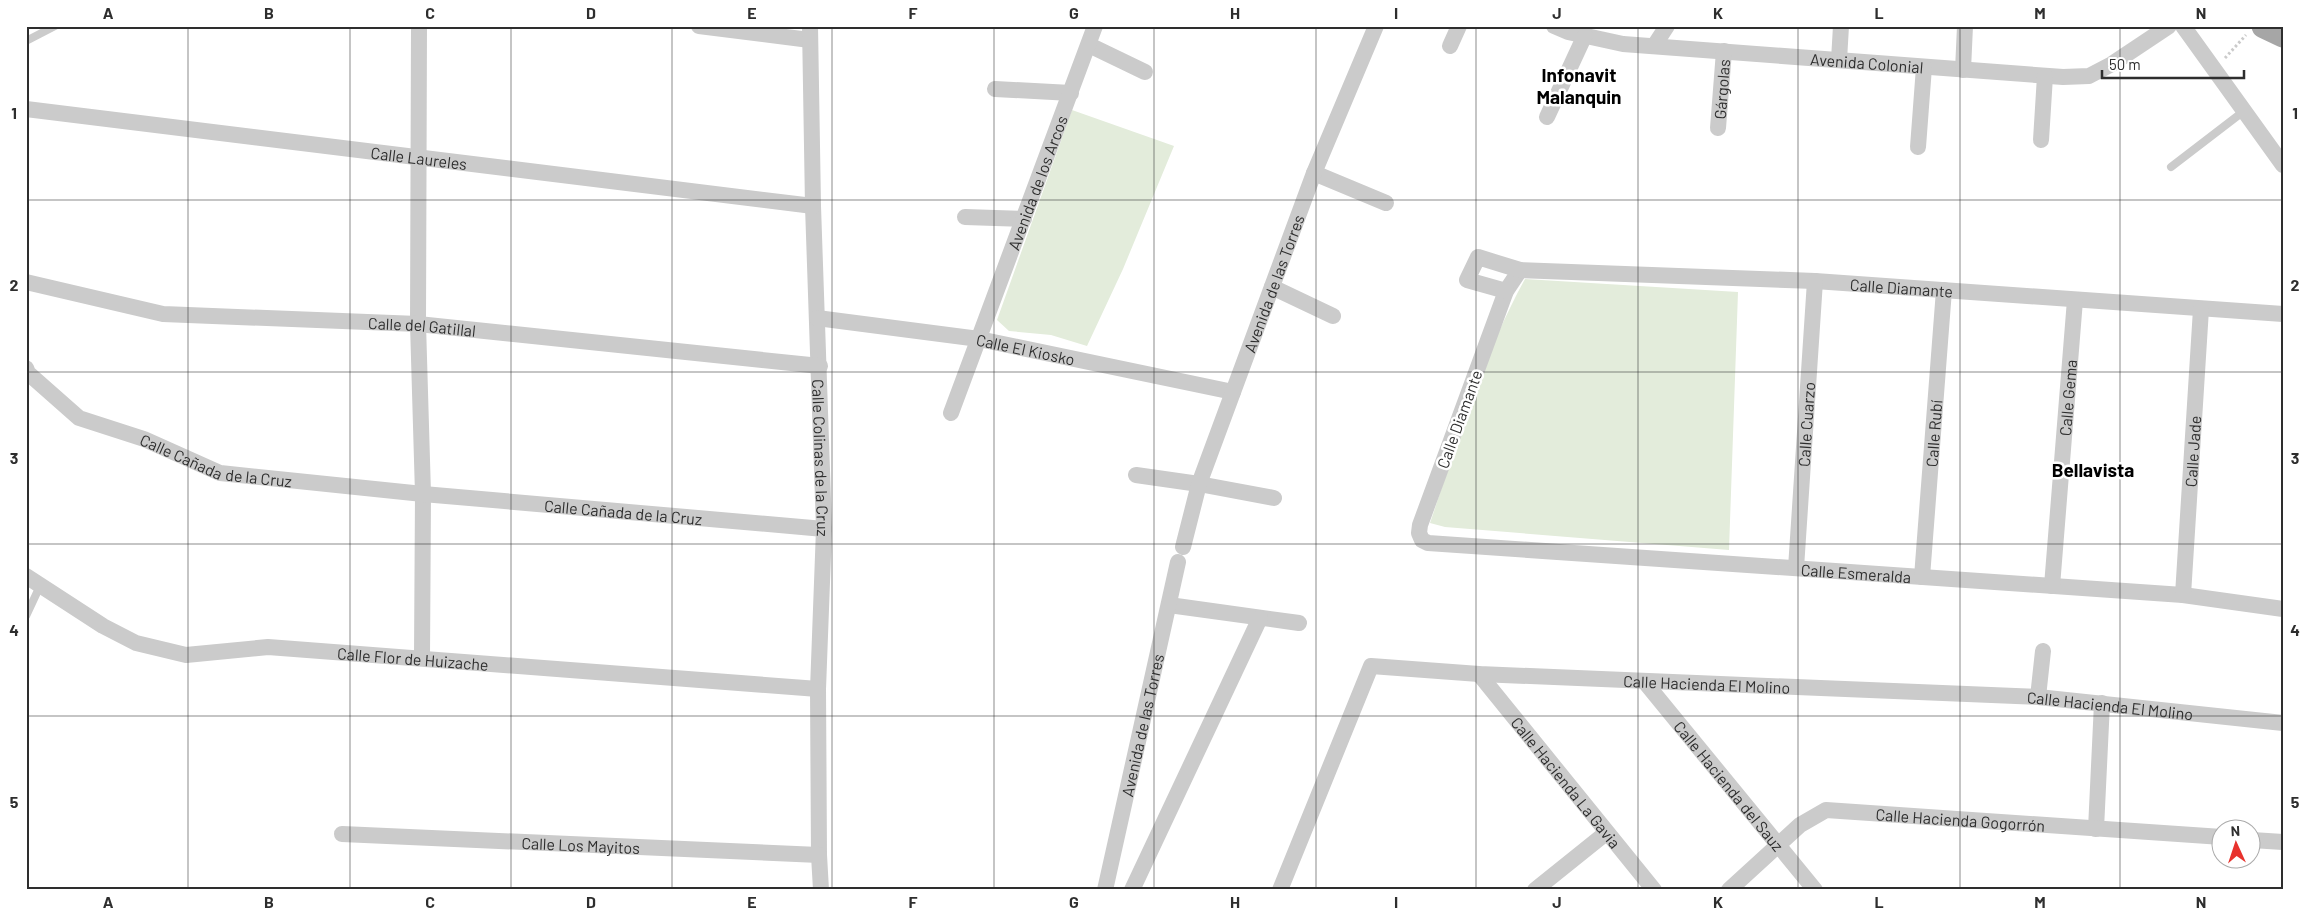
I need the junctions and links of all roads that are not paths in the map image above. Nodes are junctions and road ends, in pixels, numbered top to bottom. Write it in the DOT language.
graph roads {
  1 [pos="55,26"];
  2 [pos="419,26"];
  3 [pos="699,26"];
  4 [pos="1096,26"];
  5 [pos="1376,26"];
  6 [pos="1459,26"];
  7 [pos="1554,26"];
  8 [pos="1667,26"];
  9 [pos="1841,26"];
  10 [pos="1965,26"];
  11 [pos="2168,26"];
  12 [pos="2183,26"];
  13 [pos="2257,28"];
  14 [pos="810,33"];
  15 [pos="2283,35"];
  16 [pos="1585,36"];
  17 [pos="26,41"];
  18 [pos="1089,45"];
  19 [pos="1450,46"];
  20 [pos="1654,46"];
  21 [pos="1724,51"];
  22 [pos="1839,60"];
  23 [pos="1924,67"];
  24 [pos="1963,70"];
  25 [pos="1145,72"];
  26 [pos="2045,76"];
  27 [pos="995,89"];
  28 [pos="1071,93"];
  29 [pos="26,109"];
  30 [pos="2244,111"];
  31 [pos="1547,117"];
  32 [pos="1718,128"];
  33 [pos="2041,140"];
  34 [pos="1918,147"];
  35 [pos="419,159"];
  36 [pos="2283,165"];
  37 [pos="2171,167"];
  38 [pos="1314,173"];
  39 [pos="1386,204"];
  40 [pos="813,206"];
  41 [pos="965,217"];
  42 [pos="1024,219"];
  43 [pos="1520,270"];
  44 [pos="1815,281"];
  45 [pos="26,282"];
  46 [pos="1272,287"];
  47 [pos="1944,290"];
  48 [pos="1506,291"];
  49 [pos="2075,300"];
  50 [pos="2201,309"];
  51 [pos="2283,314"];
  52 [pos="1334,316"];
  53 [pos="817,318"];
  54 [pos="418,324"];
  55 [pos="979,340"];
  56 [pos="820,366"];
  57 [pos="27,371"];
  58 [pos="1233,392"];
  59 [pos="951,413"];
  60 [pos="1136,475"];
  61 [pos="1199,484"];
  62 [pos="423,494"];
  63 [pos="1274,498"];
  64 [pos="824,529"];
  65 [pos="1428,543"];
  66 [pos="1796,568"];
  67 [pos="26,576"];
  68 [pos="1922,577"];
  69 [pos="40,586"];
  70 [pos="2052,586"];
  71 [pos="2183,595"];
  72 [pos="1169,605"];
  73 [pos="2283,609"];
  74 [pos="26,616"];
  75 [pos="1260,618"];
  76 [pos="1299,623"];
  77 [pos="2043,651"];
  78 [pos="422,657"];
  79 [pos="1479,674"];
  80 [pos="1644,682"];
  81 [pos="818,689"];
  82 [pos="2038,697"];
  83 [pos="2102,704"];
  84 [pos="2283,723"];
  85 [pos="2096,829"];
  86 [pos="1606,833"];
  87 [pos="342,834"];
  88 [pos="2212,836"];
  89 [pos="2262,841"];
  90 [pos="2283,842"];
  91 [pos="1778,846"];
  92 [pos="819,856"];
  93 [pos="822,890"];
  94 [pos="1106,890"];
  95 [pos="1132,890"];
  96 [pos="1280,890"];
  97 [pos="1535,890"];
  98 [pos="1654,890"];
  99 [pos="1729,890"];
  100 [pos="1815,890"];
  1 -- 17 [label="lane"];
  2 -- 35 [label="street"];
  3 -- 14 [label="street"];
  4 -- 18 [label="street, Avenida de los Arcos"];
  5 -- 38 [label="street, Avenida de las Torres"];
  6 -- 19 [label="street"];
  7 -- 16 [label="street, Avenida Colonial"];
  8 -- 20 [label="street"];
  9 -- 22 [label="street"];
  10 -- 24 [label="street"];
  11 -- 26 [label="street, Avenida Colonial"];
  12 -- 30 [label="street"];
  13 -- 15 [label="main road"];
  14 -- 40 [label="street, Calle Colinas de la Cruz"];
  16 -- 20 [label="street, Avenida Colonial"];
  16 -- 31 [label="street"];
  18 -- 25 [label="street"];
  18 -- 28 [label="street, Avenida de los Arcos"];
  20 -- 21 [label="street, Avenida Colonial"];
  21 -- 22 [label="street, Avenida Colonial"];
  21 -- 32 [label="street, Gárgolas"];
  22 -- 23 [label="street, Avenida Colonial"];
  23 -- 24 [label="street, Avenida Colonial"];
  23 -- 34 [label="street"];
  24 -- 26 [label="street, Avenida Colonial"];
  26 -- 33 [label="street"];
  27 -- 28 [label="street"];
  28 -- 42 [label="street, Avenida de los Arcos"];
  29 -- 35 [label="street, Calle Laureles"];
  30 -- 36 [label="street"];
  30 -- 37 [label="lane"];
  35 -- 40 [label="street, Calle Laureles"];
  35 -- 54 [label="street"];
  38 -- 39 [label="street"];
  38 -- 46 [label="street, Avenida de las Torres"];
  40 -- 53 [label="street, Calle Colinas de la Cruz"];
  41 -- 42 [label="street"];
  42 -- 55 [label="street, Avenida de los Arcos"];
  43 -- 44 [label="street, Calle Diamante"];
  43 -- 48 [label="street, Calle Diamante"];
  43 -- 48 [label="street, Calle Diamante"];
  44 -- 47 [label="street, Calle Diamante"];
  44 -- 66 [label="street, Calle Cuarzo"];
  45 -- 54 [label="street, Calle del Gatillal"];
  46 -- 52 [label="street"];
  46 -- 58 [label="street, Avenida de las Torres"];
  47 -- 49 [label="street, Calle Diamante"];
  47 -- 68 [label="street, Calle Rubí"];
  48 -- 65 [label="street, Calle Diamante"];
  49 -- 50 [label="street, Calle Diamante"];
  49 -- 70 [label="street, Calle Gema"];
  50 -- 51 [label="street, Calle Diamante"];
  50 -- 71 [label="street, Calle Jade"];
  53 -- 55 [label="street, Calle El Kiosko"];
  53 -- 56 [label="street, Calle Colinas de la Cruz"];
  54 -- 56 [label="street, Calle del Gatillal"];
  54 -- 62 [label="street"];
  55 -- 58 [label="street, Calle El Kiosko"];
  55 -- 59 [label="street, Avenida de los Arcos"];
  56 -- 64 [label="street, Calle Colinas de la Cruz"];
  57 -- 62 [label="street, Calle Cañada de la Cruz"];
  58 -- 61 [label="street, Avenida de las Torres"];
  60 -- 61 [label="street"];
  61 -- 63 [label="street"];
  61 -- 72 [label="street, Avenida de las Torres"];
  62 -- 64 [label="street, Calle Cañada de la Cruz"];
  62 -- 78 [label="street"];
  64 -- 81 [label="street, Calle Colinas de la Cruz"];
  65 -- 66 [label="street, Calle Esmeralda"];
  66 -- 68 [label="street, Calle Esmeralda"];
  67 -- 69 [label="street, Calle Flor de Huizache"];
  68 -- 70 [label="street, Calle Esmeralda"];
  69 -- 74 [label="lane"];
  69 -- 78 [label="street, Calle Flor de Huizache"];
  70 -- 71 [label="street, Calle Esmeralda"];
  71 -- 73 [label="street, Calle Esmeralda"];
  72 -- 75 [label="street"];
  72 -- 94 [label="street, Avenida de las Torres"];
  75 -- 76 [label="street"];
  75 -- 95 [label="street"];
  77 -- 82 [label="street"];
  78 -- 81 [label="street, Calle Flor de Huizache"];
  79 -- 80 [label="street, Calle Hacienda El Molino"];
  79 -- 86 [label="street, Calle Hacienda La Gavia"];
  79 -- 96 [label="street, Calle Hacienda El Molino"];
  80 -- 82 [label="street, Calle Hacienda El Molino"];
  80 -- 91 [label="street, Calle Hacienda del Sauz"];
  81 -- 92 [label="street, Calle Colinas de la Cruz"];
  82 -- 83 [label="street, Calle Hacienda El Molino"];
  83 -- 84 [label="street, Calle Hacienda El Molino"];
  83 -- 85 [label="street"];
  85 -- 88 [label="street, Calle Hacienda Gogorrón"];
  85 -- 91 [label="street, Calle Hacienda Gogorrón"];
  86 -- 97 [label="street"];
  86 -- 98 [label="street, Calle Hacienda La Gavia"];
  87 -- 92 [label="street, Calle Los Mayitos"];
  89 -- 90 [label="street"];
  91 -- 99 [label="street, Calle Hacienda Gogorrón"];
  91 -- 100 [label="street, Calle Hacienda del Sauz"];
  92 -- 93 [label="street, Calle Colinas de la Cruz"];
}
